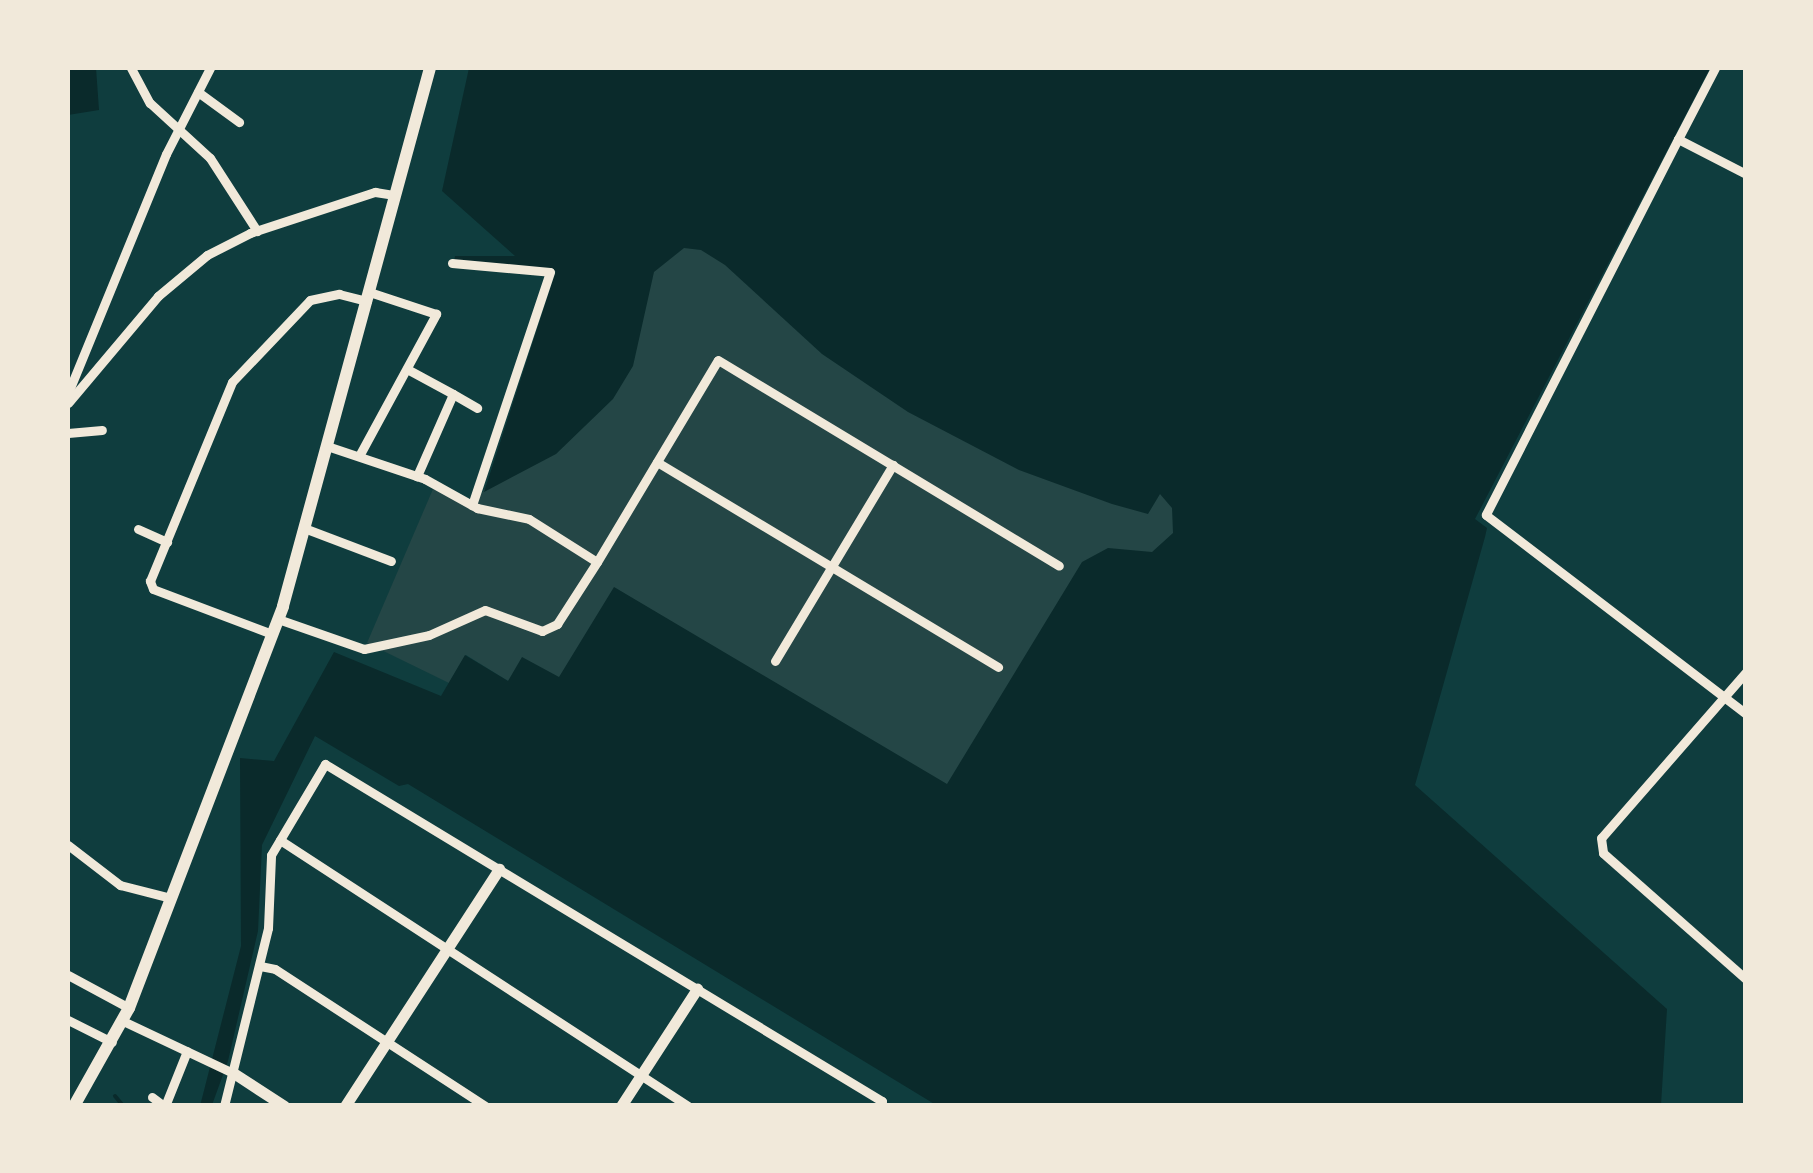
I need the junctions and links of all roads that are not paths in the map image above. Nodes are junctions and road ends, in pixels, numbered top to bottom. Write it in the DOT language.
graph roads {
  1 [pos="131,68"];
  2 [pos="210,68"];
  3 [pos="430,68"];
  4 [pos="1716,68"];
  5 [pos="198,92"];
  6 [pos="239,122"];
  7 [pos="178,130"];
  8 [pos="1678,139"];
  9 [pos="1746,174"];
  10 [pos="396,195"];
  11 [pos="257,231"];
  12 [pos="452,263"];
  13 [pos="368,296"];
  14 [pos="407,369"];
  15 [pos="71,373"];
  16 [pos="68,393"];
  17 [pos="453,394"];
  18 [pos="68,403"];
  19 [pos="476,408"];
  20 [pos="102,430"];
  21 [pos="68,433"];
  22 [pos="327,446"];
  23 [pos="359,456"];
  24 [pos="657,462"];
  25 [pos="893,466"];
  26 [pos="417,476"];
  27 [pos="472,506"];
  28 [pos="304,528"];
  29 [pos="138,529"];
  30 [pos="167,542"];
  31 [pos="392,561"];
  32 [pos="597,562"];
  33 [pos="1059,566"];
  34 [pos="832,567"];
  35 [pos="278,619"];
  36 [pos="272,634"];
  37 [pos="776,661"];
  38 [pos="998,667"];
  39 [pos="1746,672"];
  40 [pos="1724,697"];
  41 [pos="1746,714"];
  42 [pos="280,840"];
  43 [pos="68,845"];
  44 [pos="498,869"];
  45 [pos="171,898"];
  46 [pos="447,949"];
  47 [pos="260,966"];
  48 [pos="68,975"];
  49 [pos="1746,979"];
  50 [pos="697,989"];
  51 [pos="126,1014"];
  52 [pos="68,1020"];
  53 [pos="112,1042"];
  54 [pos="387,1042"];
  55 [pos="187,1051"];
  56 [pos="231,1072"];
  57 [pos="641,1075"];
  58 [pos="152,1097"];
  59 [pos="71,1105"];
  60 [pos="164,1106"];
  61 [pos="224,1106"];
  62 [pos="284,1106"];
  63 [pos="346,1106"];
  64 [pos="485,1106"];
  65 [pos="622,1106"];
  66 [pos="688,1106"];
  67 [pos="878,1106"];
  1 -- 7 [label="street"];
  2 -- 5 [label="street"];
  3 -- 10 [label="main road"];
  4 -- 8 [label="street"];
  5 -- 6 [label="street"];
  5 -- 7 [label="street"];
  7 -- 11 [label="street"];
  7 -- 15 [label="street"];
  8 -- 9 [label="street"];
  8 -- 40 [label="street"];
  10 -- 11 [label="street"];
  10 -- 13 [label="main road"];
  11 -- 18 [label="street"];
  12 -- 27 [label="street"];
  13 -- 14 [label="street"];
  13 -- 22 [label="main road"];
  13 -- 30 [label="street"];
  14 -- 17 [label="street"];
  14 -- 23 [label="street"];
  15 -- 16 [label="street"];
  17 -- 19 [label="street"];
  17 -- 26 [label="street"];
  20 -- 21 [label="street"];
  22 -- 23 [label="street"];
  22 -- 28 [label="main road"];
  23 -- 26 [label="street"];
  24 -- 25 [label="street"];
  24 -- 32 [label="street"];
  24 -- 34 [label="street"];
  25 -- 33 [label="street"];
  25 -- 34 [label="street"];
  26 -- 27 [label="street"];
  27 -- 32 [label="street"];
  28 -- 31 [label="street"];
  28 -- 35 [label="main road"];
  29 -- 30 [label="street"];
  30 -- 36 [label="street"];
  32 -- 35 [label="street"];
  34 -- 37 [label="street"];
  34 -- 38 [label="street"];
  35 -- 36 [label="main road"];
  36 -- 45 [label="main road"];
  39 -- 40 [label="street"];
  40 -- 41 [label="street"];
  40 -- 49 [label="street"];
  42 -- 44 [label="street"];
  42 -- 46 [label="street"];
  42 -- 47 [label="street"];
  43 -- 45 [label="street"];
  44 -- 46 [label="street"];
  44 -- 50 [label="street"];
  45 -- 51 [label="main road"];
  46 -- 54 [label="street"];
  46 -- 57 [label="street"];
  47 -- 54 [label="street"];
  47 -- 56 [label="street"];
  48 -- 51 [label="street"];
  50 -- 57 [label="street"];
  50 -- 67 [label="street"];
  51 -- 53 [label="main road"];
  51 -- 55 [label="street"];
  52 -- 53 [label="street"];
  53 -- 59 [label="main road"];
  54 -- 63 [label="street"];
  54 -- 64 [label="street"];
  55 -- 56 [label="street"];
  55 -- 60 [label="street"];
  56 -- 61 [label="street"];
  56 -- 62 [label="street"];
  57 -- 65 [label="street"];
  57 -- 66 [label="street"];
  58 -- 60 [label="street"];
}
